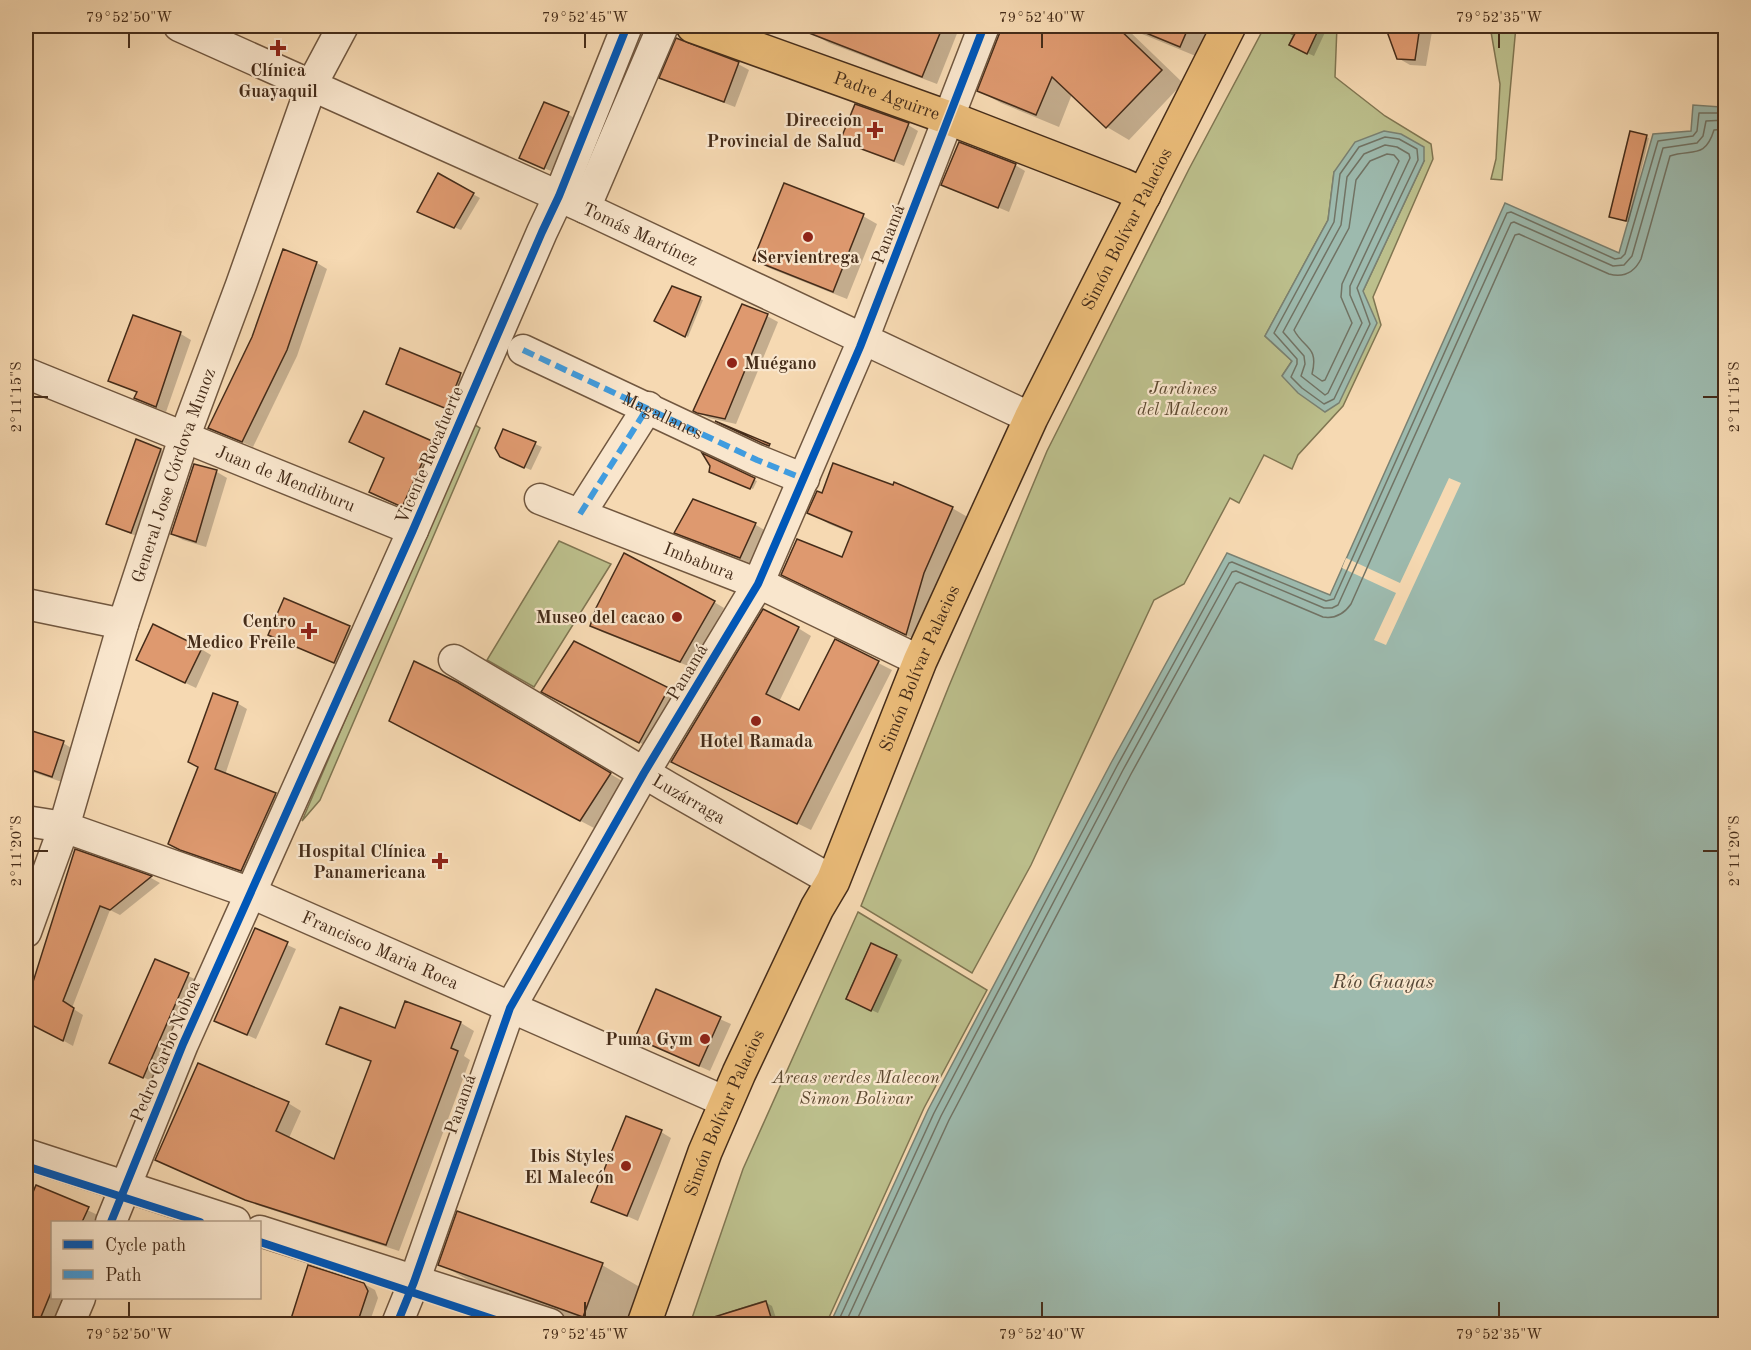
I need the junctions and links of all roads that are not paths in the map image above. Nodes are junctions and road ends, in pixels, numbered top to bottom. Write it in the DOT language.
graph roads {
  1 [pos="179,26"];
  2 [pos="343,26"];
  3 [pos="627,26"];
  4 [pos="663,26"];
  5 [pos="693,26"];
  6 [pos="984,26"];
  7 [pos="1229,26"];
  8 [pos="312,84"];
  9 [pos="949,118"];
  10 [pos="1144,195"];
  11 [pos="572,202"];
  12 [pos="864,338"];
  13 [pos="523,350"];
  14 [pos="26,373"];
  15 [pos="648,407"];
  16 [pos="1031,418"];
  17 [pos="184,438"];
  18 [pos="804,479"];
  19 [pos="540,499"];
  20 [pos="580,514"];
  21 [pos="413,530"];
  22 [pos="758,584"];
  23 [pos="26,604"];
  24 [pos="123,624"];
  25 [pos="454,660"];
  26 [pos="920,661"];
  27 [pos="644,773"];
  28 [pos="26,821"];
  29 [pos="64,827"];
  30 [pos="833,881"];
  31 [pos="251,893"];
  32 [pos="26,932"];
  33 [pos="510,1008"];
  34 [pos="726,1102"];
  35 [pos="26,1154"];
  36 [pos="125,1186"];
  37 [pos="111,1221"];
  38 [pos="232,1221"];
  39 [pos="261,1231"];
  40 [pos="414,1282"];
  41 [pos="80,1299"];
  42 [pos="69,1324"];
  43 [pos="397,1324"];
  44 [pos="550,1324"];
  45 [pos="644,1324"];
  1 -- 8 [label="street, Tomás Martínez"];
  2 -- 8 [label="street, General Jose Córdova Munoz"];
  3 -- 11 [label="street, Vicente Rocafuerte"];
  4 -- 11 [label="street, Vicente Rocafuerte"];
  5 -- 9 [label="main road, Padre Aguirre"];
  6 -- 9 [label="street, Panamá"];
  7 -- 10 [label="main road, Simón Bolívar Palacios"];
  8 -- 11 [label="street, Tomás Martínez"];
  8 -- 17 [label="street, General Jose Córdova Munoz"];
  9 -- 10 [label="main road, Padre Aguirre"];
  9 -- 12 [label="street, Panamá"];
  10 -- 16 [label="main road, Simón Bolívar Palacios"];
  11 -- 12 [label="street, Tomás Martínez"];
  11 -- 21 [label="street, Vicente Rocafuerte"];
  12 -- 16 [label="street, Tomás Martínez"];
  12 -- 18 [label="street, Panamá"];
  13 -- 15 [label="street, Magallanes"];
  14 -- 17 [label="street, Juan de Mendiburu"];
  15 -- 18 [label="street, Magallanes"];
  15 -- 20 [label="street"];
  16 -- 26 [label="main road, Simón Bolívar Palacios"];
  17 -- 21 [label="street, Juan de Mendiburu"];
  17 -- 24 [label="street, General Jose Córdova Munoz"];
  18 -- 22 [label="street, Panamá"];
  19 -- 20 [label="street, Imbabura"];
  20 -- 22 [label="street, Imbabura"];
  21 -- 31 [label="street, Vicente Rocafuerte"];
  22 -- 26 [label="street, Imbabura"];
  22 -- 27 [label="street, Panamá"];
  23 -- 24 [label="street"];
  24 -- 29 [label="street, General Jose Córdova Munoz"];
  25 -- 27 [label="street, Luzárraga"];
  26 -- 30 [label="main road, Simón Bolívar Palacios"];
  27 -- 30 [label="street, Luzárraga"];
  27 -- 33 [label="street, Panamá"];
  28 -- 29 [label="street, Francisco Maria Roca"];
  29 -- 31 [label="street, Francisco Maria Roca"];
  29 -- 32 [label="street, General Jose Córdova Munoz"];
  30 -- 34 [label="main road, Simón Bolívar Palacios"];
  31 -- 33 [label="street, Francisco Maria Roca"];
  31 -- 36 [label="street, Pedro Carbo Noboa"];
  33 -- 34 [label="street, Francisco Maria Roca"];
  33 -- 40 [label="street, Panamá"];
  34 -- 45 [label="main road, Simón Bolívar Palacios"];
  35 -- 36 [label="street"];
  36 -- 37 [label="street, Pedro Carbo Noboa"];
  36 -- 38 [label="street"];
  39 -- 40 [label="street"];
  40 -- 43 [label="street, Panamá"];
  40 -- 44 [label="street"];
  41 -- 42 [label="street"];
}
